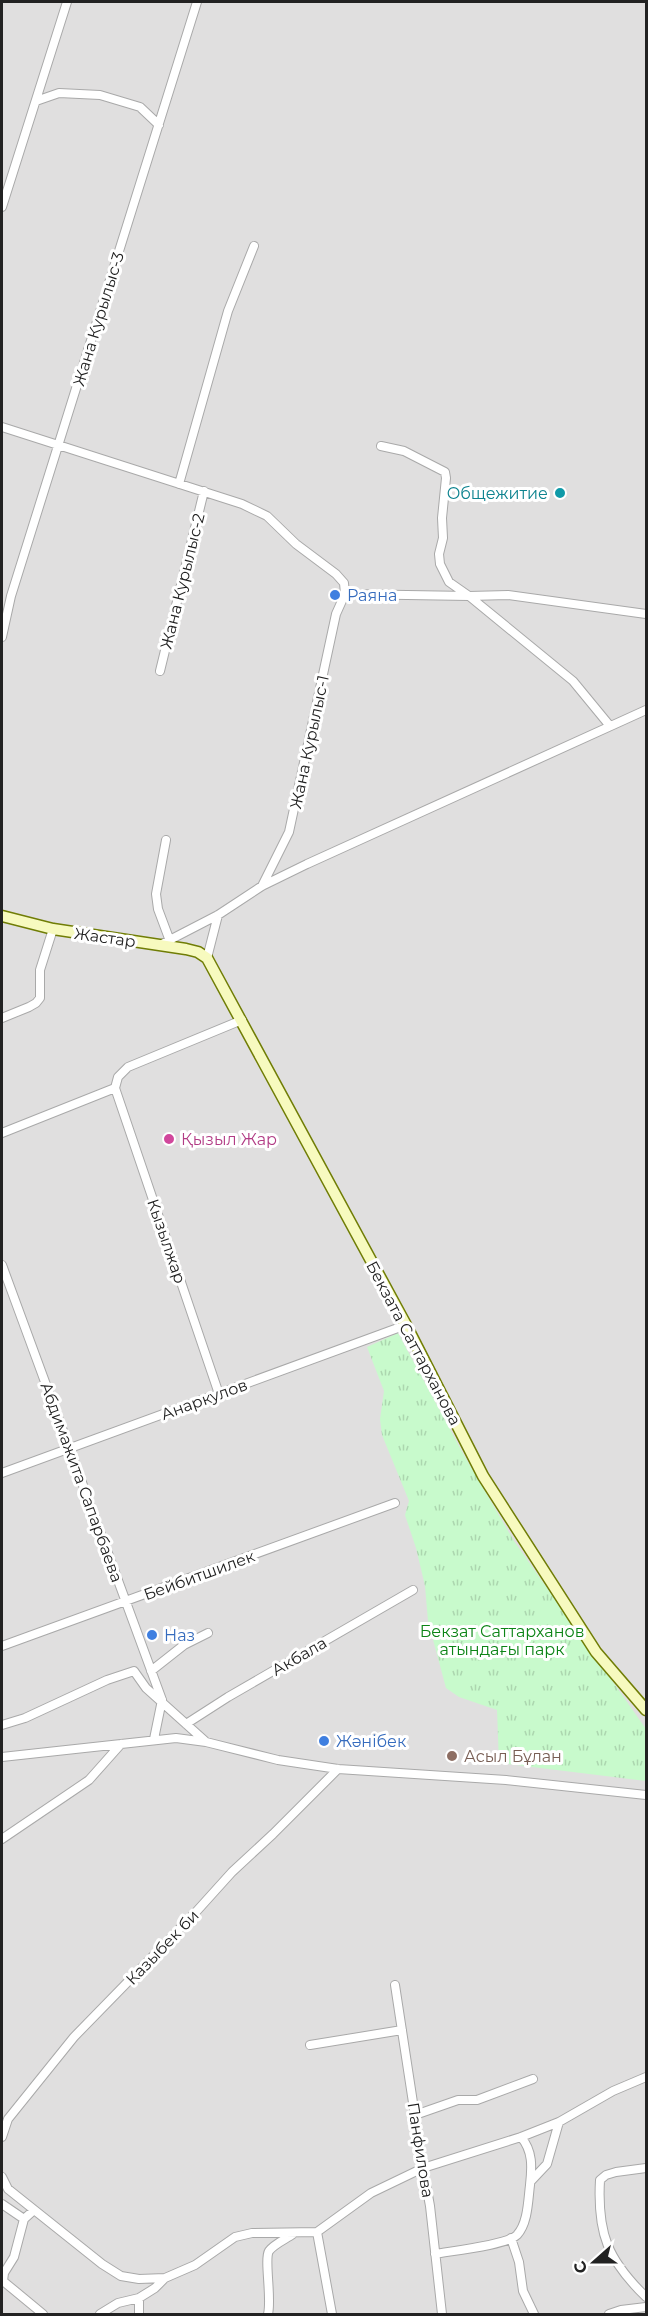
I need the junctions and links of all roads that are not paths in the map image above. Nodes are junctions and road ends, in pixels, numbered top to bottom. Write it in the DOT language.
graph roads {
  1 [pos="67,2"];
  2 [pos="197,2"];
  3 [pos="36,101"];
  4 [pos="159,125"];
  5 [pos="2,207"];
  6 [pos="254,246"];
  7 [pos="2,427"];
  8 [pos="58,446"];
  9 [pos="381,446"];
  10 [pos="179,484"];
  11 [pos="204,491"];
  12 [pos="345,594"];
  13 [pos="469,596"];
  14 [pos="646,614"];
  15 [pos="2,637"];
  16 [pos="160,671"];
  17 [pos="646,710"];
  18 [pos="610,726"];
  19 [pos="166,840"];
  20 [pos="262,886"];
  21 [pos="218,915"];
  22 [pos="2,916"];
  23 [pos="53,930"];
  24 [pos="165,943"];
  25 [pos="207,958"];
  26 [pos="2,1018"];
  27 [pos="242,1020"];
  28 [pos="115,1088"];
  29 [pos="2,1133"];
  30 [pos="2,1265"];
  31 [pos="406,1325"];
  32 [pos="219,1394"];
  33 [pos="68,1448"];
  34 [pos="2,1473"];
  35 [pos="395,1503"];
  36 [pos="413,1590"];
  37 [pos="126,1602"];
  38 [pos="208,1633"];
  39 [pos="2,1646"];
  40 [pos="151,1671"];
  41 [pos="162,1700"];
  42 [pos="646,1710"];
  43 [pos="186,1724"];
  44 [pos="2,1725"];
  45 [pos="154,1739"];
  46 [pos="206,1742"];
  47 [pos="122,1744"];
  48 [pos="2,1757"];
  49 [pos="338,1769"];
  50 [pos="646,1795"];
  51 [pos="2,1839"];
  52 [pos="395,1985"];
  53 [pos="402,2030"];
  54 [pos="310,2044"];
  55 [pos="646,2077"];
  56 [pos="533,2079"];
  57 [pos="415,2115"];
  58 [pos="559,2122"];
  59 [pos="2,2137"];
  60 [pos="521,2137"];
  61 [pos="423,2168"];
  62 [pos="646,2168"];
  63 [pos="2,2178"];
  64 [pos="531,2181"];
  65 [pos="2,2204"];
  66 [pos="34,2210"];
  67 [pos="24,2219"];
  68 [pos="317,2232"];
  69 [pos="295,2233"];
  70 [pos="511,2238"];
  71 [pos="435,2254"];
  72 [pos="165,2278"];
  73 [pos="646,2297"];
  74 [pos="140,2298"];
  75 [pos="646,2307"];
  76 [pos="43,2314"];
  77 [pos="100,2314"];
  78 [pos="139,2314"];
  79 [pos="268,2314"];
  80 [pos="332,2314"];
  81 [pos="442,2314"];
  82 [pos="534,2314"];
  83 [pos="609,2314"];
  1 -- 3 [label="street"];
  2 -- 4 [label="street, Жана Курылыс-3"];
  3 -- 4 [label="street"];
  3 -- 5 [label="street"];
  4 -- 8 [label="street, Жана Курылыс-3"];
  6 -- 10 [label="street"];
  7 -- 8 [label="street"];
  8 -- 10 [label="street"];
  8 -- 15 [label="street, Жана Курылыс-3"];
  9 -- 13 [label="street"];
  10 -- 11 [label="street"];
  11 -- 12 [label="street"];
  11 -- 16 [label="street, Жана Курылыс-2"];
  12 -- 13 [label="street"];
  12 -- 20 [label="street, Жана Курылыс-1"];
  13 -- 14 [label="street"];
  13 -- 18 [label="street"];
  17 -- 18 [label="street"];
  18 -- 20 [label="street"];
  19 -- 24 [label="street"];
  20 -- 21 [label="street"];
  21 -- 24 [label="street"];
  21 -- 25 [label="street"];
  22 -- 23 [label="street, Жастар"];
  23 -- 24 [label="street, Жастар"];
  23 -- 26 [label="street"];
  24 -- 25 [label="street, Жастар"];
  25 -- 27 [label="street, Бекзата Саттарханова"];
  27 -- 28 [label="street"];
  27 -- 31 [label="street, Бекзата Саттарханова"];
  28 -- 29 [label="street"];
  28 -- 32 [label="street, Кызылжар"];
  30 -- 33 [label="street, Абдимажита Сапарбаева"];
  31 -- 32 [label="street, Анаркулов"];
  31 -- 42 [label="street, Бекзата Саттарханова"];
  32 -- 33 [label="street, Анаркулов"];
  33 -- 34 [label="street, Анаркулов"];
  33 -- 37 [label="street, Абдимажита Сапарбаева"];
  35 -- 37 [label="street, Бейбитшилек"];
  36 -- 43 [label="street, Акбала"];
  37 -- 39 [label="street, Бейбитшилек"];
  37 -- 40 [label="street, Абдимажита Сапарбаева"];
  38 -- 40 [label="street"];
  40 -- 41 [label="street, Абдимажита Сапарбаева"];
  41 -- 43 [label="street"];
  41 -- 44 [label="street"];
  41 -- 45 [label="street"];
  43 -- 46 [label="street"];
  45 -- 46 [label="street"];
  45 -- 47 [label="street"];
  46 -- 49 [label="street"];
  47 -- 48 [label="street"];
  47 -- 51 [label="street"];
  49 -- 50 [label="street"];
  49 -- 59 [label="street, Казыбек би"];
  52 -- 53 [label="street, Панфилова"];
  53 -- 54 [label="street"];
  53 -- 57 [label="street, Панфилова"];
  55 -- 58 [label="street"];
  56 -- 57 [label="street"];
  57 -- 61 [label="street, Панфилова"];
  58 -- 60 [label="street"];
  58 -- 64 [label="street"];
  60 -- 61 [label="street"];
  60 -- 64 [label="street"];
  61 -- 68 [label="street"];
  61 -- 71 [label="street, Панфилова"];
  62 -- 73 [label="street"];
  63 -- 66 [label="street"];
  64 -- 70 [label="street"];
  65 -- 67 [label="street"];
  66 -- 67 [label="street"];
  66 -- 72 [label="street"];
  67 -- 76 [label="street"];
  68 -- 69 [label="street"];
  68 -- 80 [label="street"];
  69 -- 72 [label="street"];
  69 -- 79 [label="street"];
  70 -- 71 [label="street"];
  70 -- 82 [label="street"];
  71 -- 81 [label="street, Панфилова"];
  72 -- 74 [label="street"];
  74 -- 77 [label="street"];
  74 -- 78 [label="street"];
  75 -- 83 [label="street"];
}
